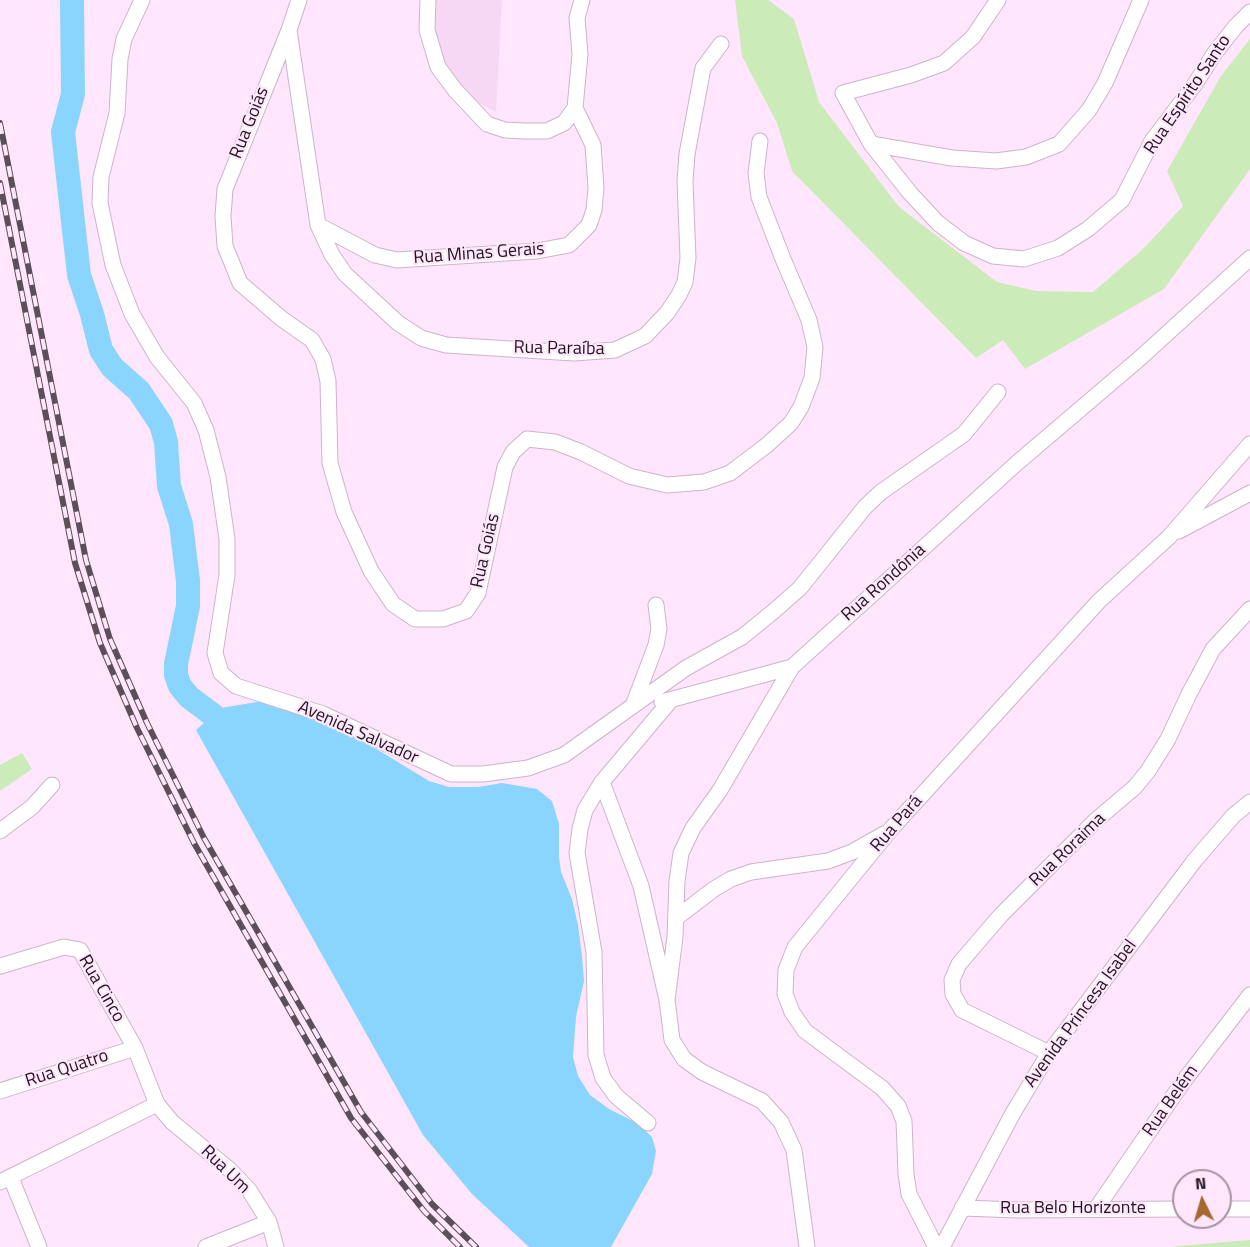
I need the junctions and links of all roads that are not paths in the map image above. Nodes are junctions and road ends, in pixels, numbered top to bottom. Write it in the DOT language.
graph roads {
  1 [pos="142,0"];
  2 [pos="299,0"];
  3 [pos="428,0"];
  4 [pos="582,0"];
  5 [pos="998,0"];
  6 [pos="1141,0"];
  7 [pos="1250,12"];
  8 [pos="289,30"];
  9 [pos="721,44"];
  10 [pos="575,108"];
  11 [pos="760,141"];
  12 [pos="871,144"];
  13 [pos="318,225"];
  14 [pos="1250,258"];
  15 [pos="998,392"];
  16 [pos="1250,444"];
  17 [pos="1250,493"];
  18 [pos="1169,537"];
  19 [pos="656,605"];
  20 [pos="1250,609"];
  21 [pos="792,667"];
  22 [pos="671,700"];
  23 [pos="633,705"];
  24 [pos="602,782"];
  25 [pos="52,785"];
  26 [pos="1250,802"];
  27 [pos="891,829"];
  28 [pos="0,831"];
  29 [pos="676,918"];
  30 [pos="0,966"];
  31 [pos="1250,995"];
  32 [pos="667,1000"];
  33 [pos="135,1048"];
  34 [pos="1049,1053"];
  35 [pos="0,1091"];
  36 [pos="157,1104"];
  37 [pos="648,1123"];
  38 [pos="5,1180"];
  39 [pos="962,1208"];
  40 [pos="1096,1209"];
  41 [pos="1172,1209"];
  42 [pos="1232,1209"];
  43 [pos="1250,1209"];
  44 [pos="269,1222"];
  45 [pos="39,1247"];
  46 [pos="206,1247"];
  47 [pos="276,1247"];
  48 [pos="807,1247"];
  49 [pos="936,1247"];
  50 [pos="942,1247"];
  1 -- 23 [label="street, Avenida Salvador"];
  2 -- 8 [label="street"];
  3 -- 10 [label="street"];
  4 -- 10 [label="street"];
  5 -- 12 [label="street, Rua Espírito Santo"];
  6 -- 12 [label="street"];
  7 -- 12 [label="street, Rua Espírito Santo"];
  8 -- 11 [label="street, Rua Goiás"];
  8 -- 13 [label="street, Rua Paraíba"];
  9 -- 13 [label="street, Rua Paraíba"];
  10 -- 13 [label="street, Rua Minas Gerais"];
  14 -- 21 [label="street, Rua Rondônia"];
  15 -- 23 [label="street"];
  16 -- 18 [label="street, Rua Pará"];
  17 -- 18 [label="street"];
  18 -- 27 [label="street, Rua Pará"];
  19 -- 23 [label="street"];
  20 -- 34 [label="street, Rua Roraima"];
  21 -- 22 [label="street, Avenida Salvador"];
  21 -- 29 [label="street, Rua Rondônia"];
  22 -- 23 [label="street, Avenida Salvador"];
  22 -- 24 [label="street"];
  24 -- 32 [label="street, Rua Rondônia"];
  24 -- 37 [label="street"];
  25 -- 28 [label="street"];
  26 -- 34 [label="street, Avenida Princesa Isabel"];
  27 -- 29 [label="street"];
  27 -- 49 [label="street, Rua Pará"];
  29 -- 32 [label="street, Rua Rondônia"];
  30 -- 33 [label="street, Rua Cinco"];
  31 -- 40 [label="street, Rua Belém"];
  32 -- 48 [label="street, Rua Rondônia"];
  33 -- 35 [label="street, Rua Quatro"];
  33 -- 36 [label="street, Rua Cinco"];
  34 -- 39 [label="street, Avenida Princesa Isabel"];
  36 -- 38 [label="street"];
  36 -- 44 [label="street, Rua Um"];
  38 -- 45 [label="street"];
  39 -- 40 [label="street, Rua Belo Horizonte"];
  39 -- 50 [label="street, Avenida Princesa Isabel"];
  40 -- 41 [label="street, Rua Belo Horizonte"];
  42 -- 43 [label="street"];
  44 -- 46 [label="street"];
  44 -- 47 [label="street, Rua Um"];
}
